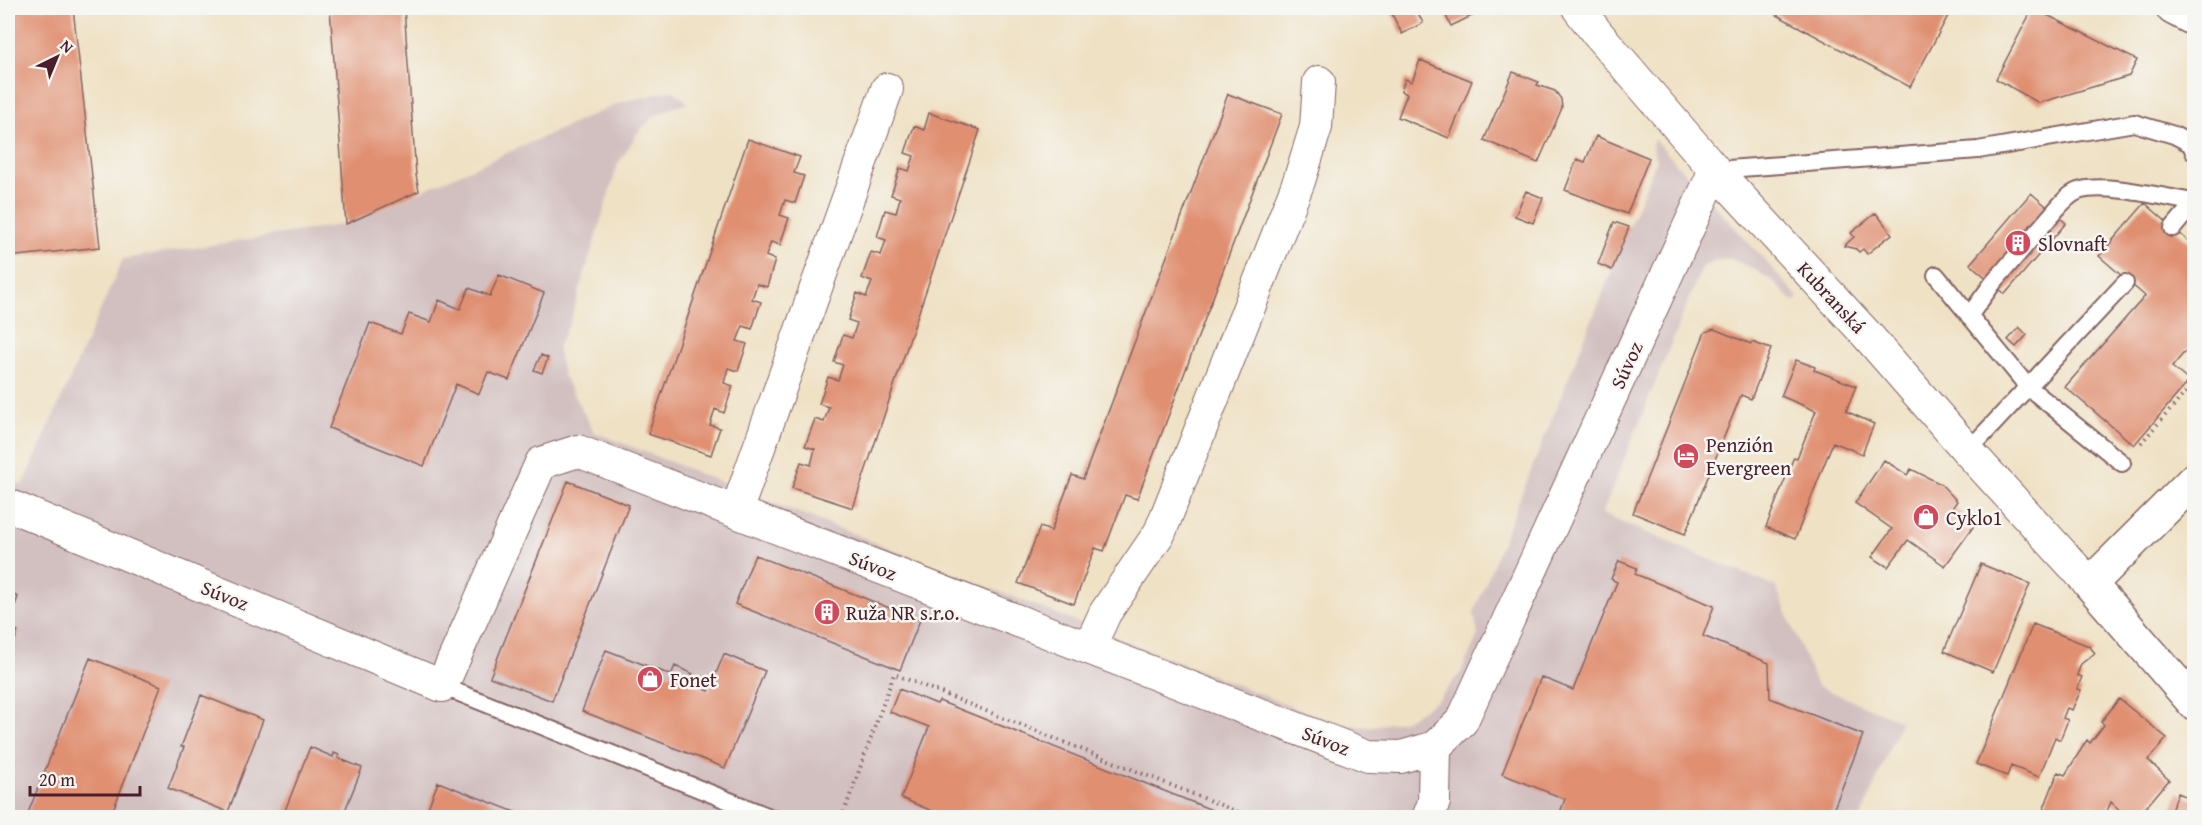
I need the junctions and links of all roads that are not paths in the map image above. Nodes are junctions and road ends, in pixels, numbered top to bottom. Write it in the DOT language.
graph roads {
  1 [pos="1578,8"];
  2 [pos="2173,8"];
  3 [pos="2194,19"];
  4 [pos="1319,82"];
  5 [pos="887,88"];
  6 [pos="2193,148"];
  7 [pos="1715,170"];
  8 [pos="2194,203"];
  9 [pos="2173,228"];
  10 [pos="1936,275"];
  11 [pos="2125,283"];
  12 [pos="1969,316"];
  13 [pos="2028,387"];
  14 [pos="1968,451"];
  15 [pos="2122,463"];
  16 [pos="2194,480"];
  17 [pos="8,505"];
  18 [pos="736,512"];
  19 [pos="2090,584"];
  20 [pos="1089,648"];
  21 [pos="442,686"];
  22 [pos="2194,703"];
  23 [pos="1435,747"];
  24 [pos="772,818"];
  25 [pos="1428,818"];
  1 -- 7 [label="street, Kubranská"];
  2 -- 3 [label="street"];
  4 -- 20 [label="street"];
  5 -- 18 [label="street"];
  6 -- 7 [label="lane"];
  7 -- 14 [label="street, Kubranská"];
  7 -- 23 [label="street, Súvoz"];
  8 -- 9 [label="lane"];
  8 -- 12 [label="lane"];
  10 -- 12 [label="lane"];
  11 -- 13 [label="lane"];
  12 -- 13 [label="lane"];
  13 -- 14 [label="lane"];
  13 -- 15 [label="lane"];
  14 -- 19 [label="street, Kubranská"];
  16 -- 19 [label="street"];
  17 -- 21 [label="street, Súvoz"];
  18 -- 20 [label="street, Súvoz"];
  18 -- 21 [label="street, Súvoz"];
  19 -- 22 [label="street, Kubranská"];
  20 -- 23 [label="street, Súvoz"];
  21 -- 24 [label="lane, Súvoz"];
  23 -- 25 [label="street"];
}
